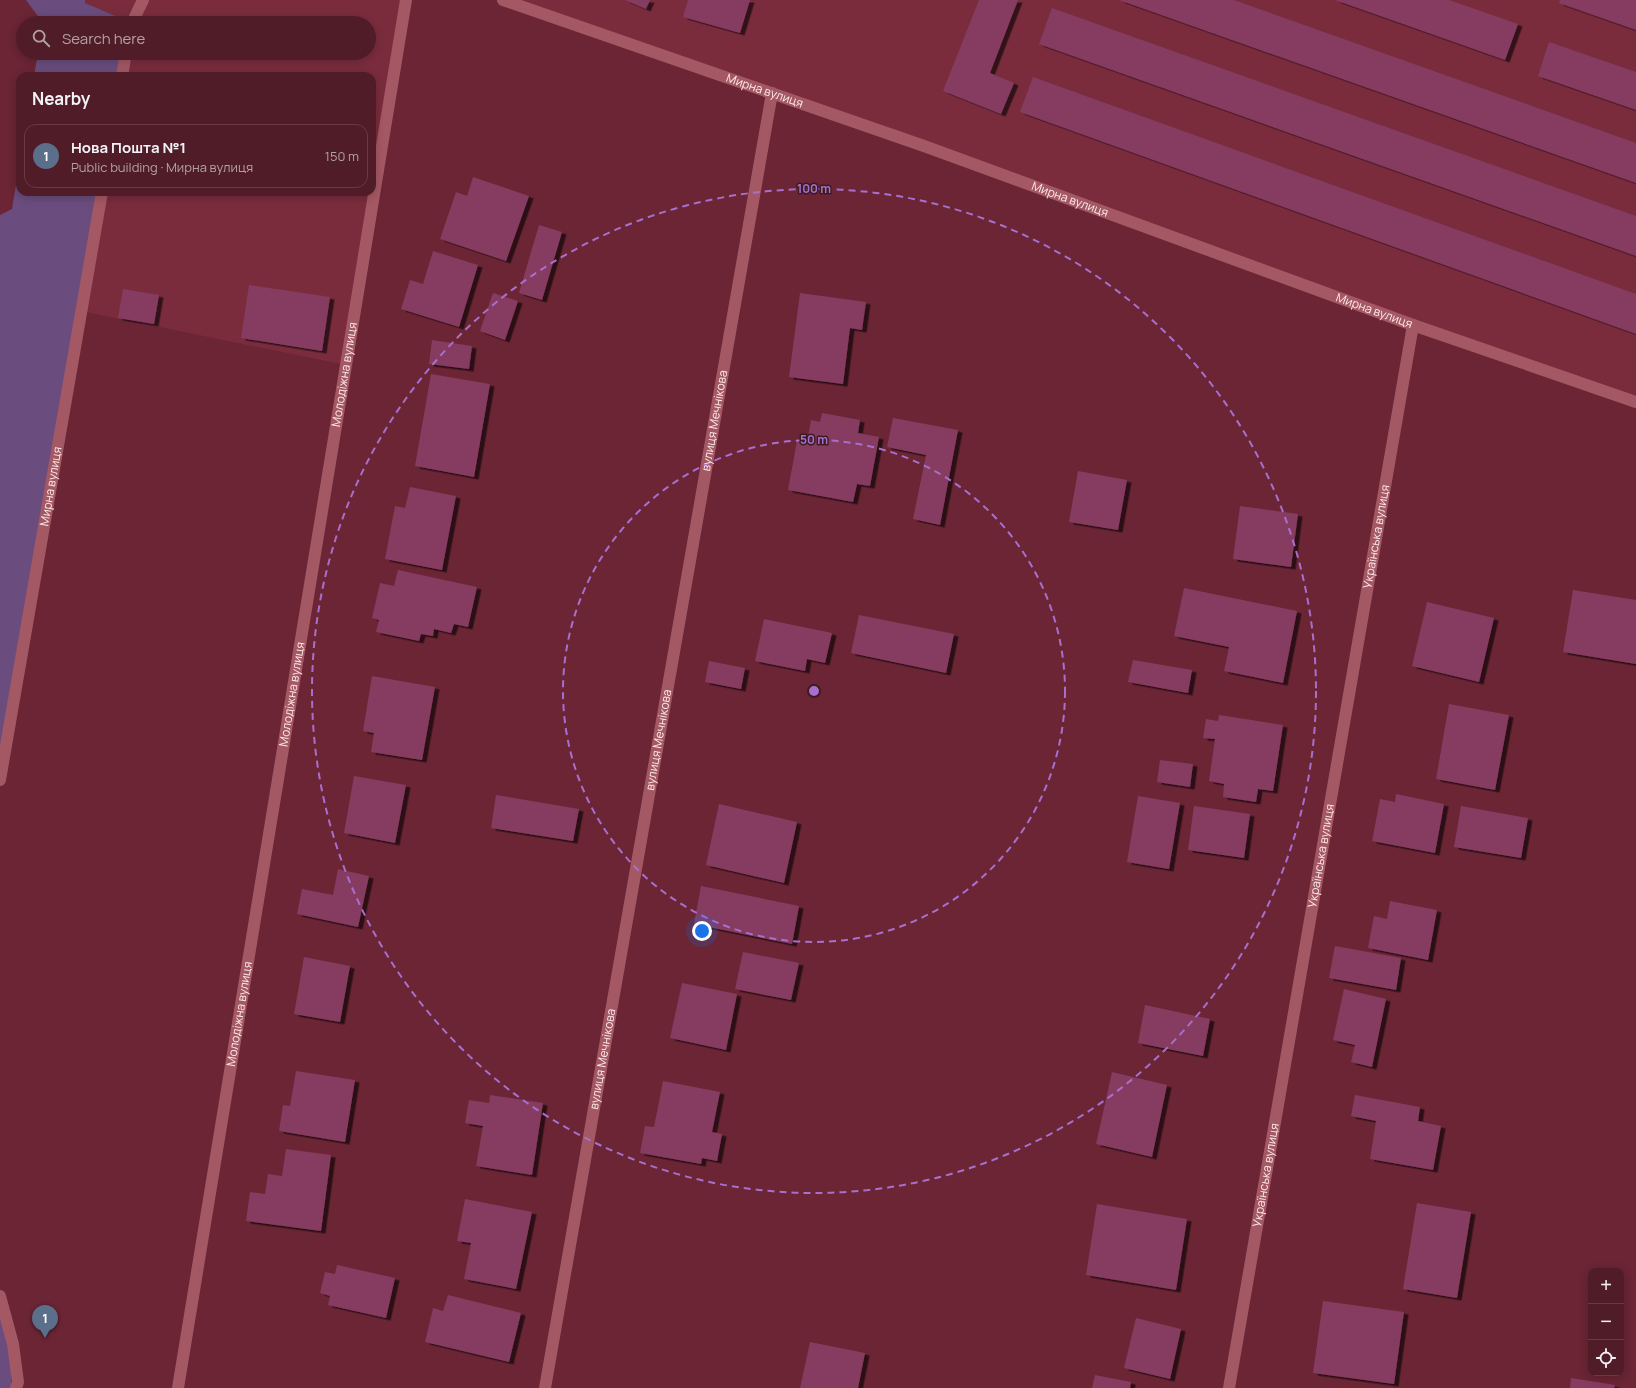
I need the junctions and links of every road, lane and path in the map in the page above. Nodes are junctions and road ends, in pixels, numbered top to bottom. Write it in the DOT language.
graph roads {
  1 [pos="143,0"];
  2 [pos="406,0"];
  3 [pos="503,0"];
  4 [pos="135,16"];
  5 [pos="125,60"];
  6 [pos="123,72"];
  7 [pos="772,93"];
  8 [pos="376,183"];
  9 [pos="101,196"];
  10 [pos="374,196"];
  11 [pos="1413,325"];
  12 [pos="1636,402"];
  13 [pos="0,780"];
  14 [pos="0,1296"];
  15 [pos="16,1388"];
  16 [pos="178,1388"];
  17 [pos="546,1388"];
  18 [pos="1229,1388"];
  1 -- 4 [label="street"];
  2 -- 8 [label="street, Молодіжна вулиця"];
  3 -- 7 [label="street, Мирна вулиця"];
  5 -- 6 [label="street"];
  7 -- 11 [label="street, Мирна вулиця"];
  7 -- 17 [label="street, вулиця Мечнікова"];
  9 -- 13 [label="street, Мирна вулиця"];
  10 -- 16 [label="street, Молодіжна вулиця"];
  11 -- 12 [label="street, Мирна вулиця"];
  11 -- 18 [label="street, Українська вулиця"];
  14 -- 15 [label="street"];
}
